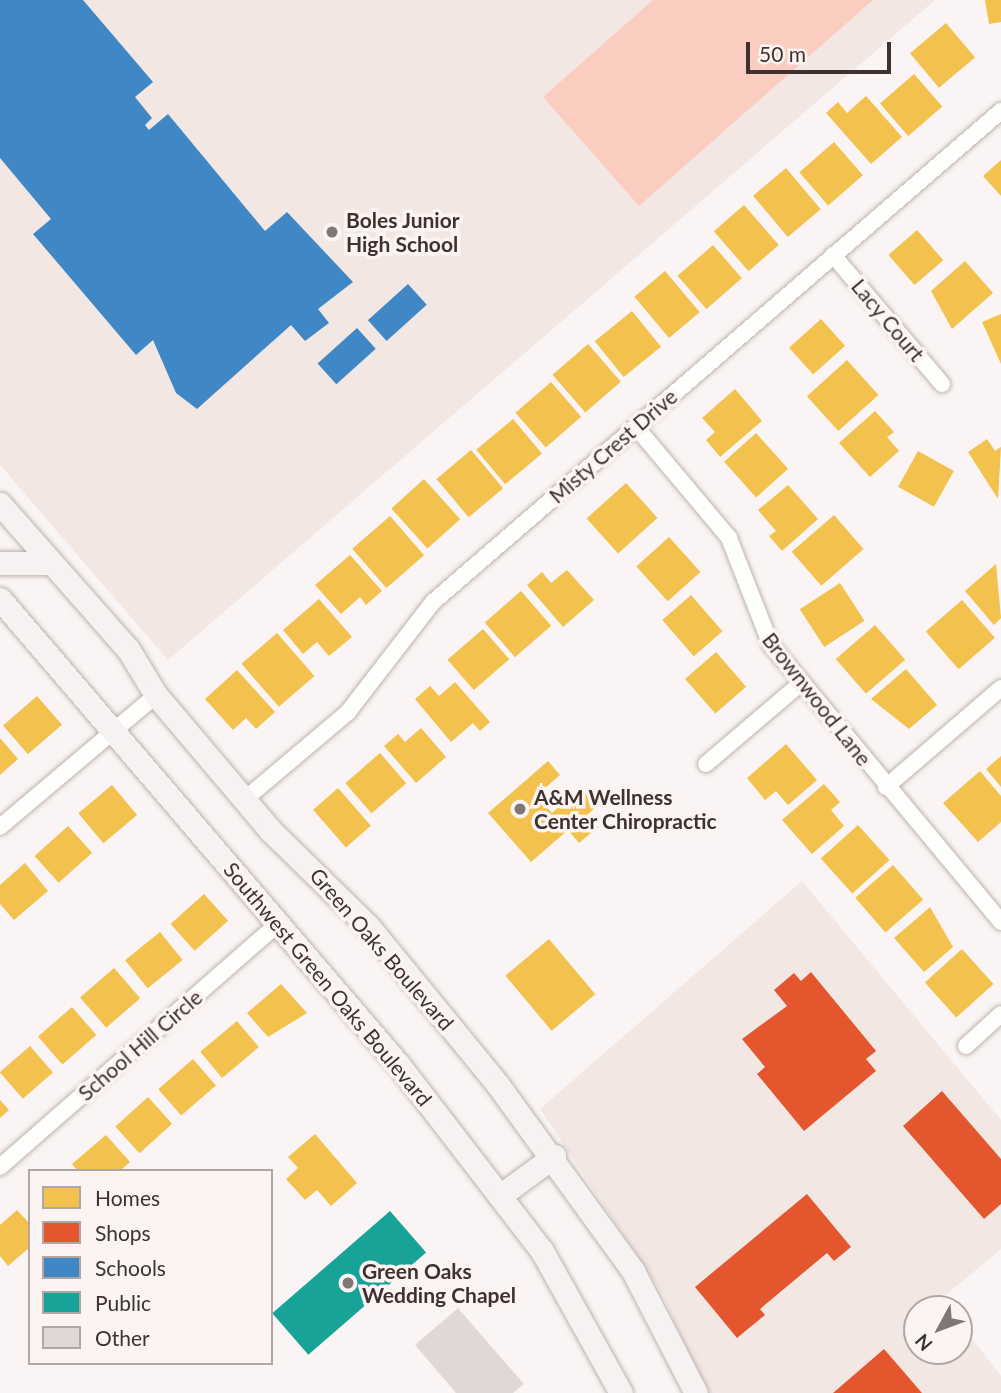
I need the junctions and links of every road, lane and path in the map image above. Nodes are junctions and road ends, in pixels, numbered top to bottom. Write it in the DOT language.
graph roads {
  1 [pos="1001,111"];
  2 [pos="833,255"];
  3 [pos="942,384"];
  4 [pos="636,427"];
  5 [pos="0,504"];
  6 [pos="0,563"];
  7 [pos="51,563"];
  8 [pos="0,599"];
  9 [pos="800,684"];
  10 [pos="1001,688"];
  11 [pos="156,695"];
  12 [pos="112,732"];
  13 [pos="706,764"];
  14 [pos="886,787"];
  15 [pos="244,800"];
  16 [pos="0,827"];
  17 [pos="1001,922"];
  18 [pos="279,923"];
  19 [pos="1001,1014"];
  20 [pos="966,1045"];
  21 [pos="555,1156"];
  22 [pos="0,1167"];
  23 [pos="501,1195"];
  24 [pos="621,1393"];
  25 [pos="696,1393"];
  1 -- 2 [label="street, Misty Crest Drive"];
  2 -- 3 [label="street, Lacy Court"];
  2 -- 4 [label="street, Misty Crest Drive"];
  4 -- 9 [label="street, Brownwood Lane"];
  4 -- 15 [label="street, Misty Crest Drive"];
  5 -- 7 [label="main road, Green Oaks Boulevard"];
  6 -- 7 [label="main road"];
  7 -- 11 [label="main road, Green Oaks Boulevard"];
  8 -- 12 [label="main road, Southwest Green Oaks Boulevard"];
  9 -- 13 [label="street"];
  9 -- 14 [label="street, Brownwood Lane"];
  10 -- 14 [label="street"];
  11 -- 12 [label="street"];
  11 -- 15 [label="main road, Green Oaks Boulevard"];
  12 -- 16 [label="street"];
  12 -- 18 [label="main road, Southwest Green Oaks Boulevard"];
  14 -- 17 [label="street, Brownwood Lane"];
  15 -- 21 [label="main road, Green Oaks Boulevard"];
  18 -- 22 [label="street, School Hill Circle"];
  18 -- 23 [label="main road, Southwest Green Oaks Boulevard"];
  19 -- 20 [label="street"];
  21 -- 23 [label="main road"];
  21 -- 25 [label="main road, Green Oaks Boulevard"];
  23 -- 24 [label="main road, Southwest Green Oaks Boulevard"];
}
